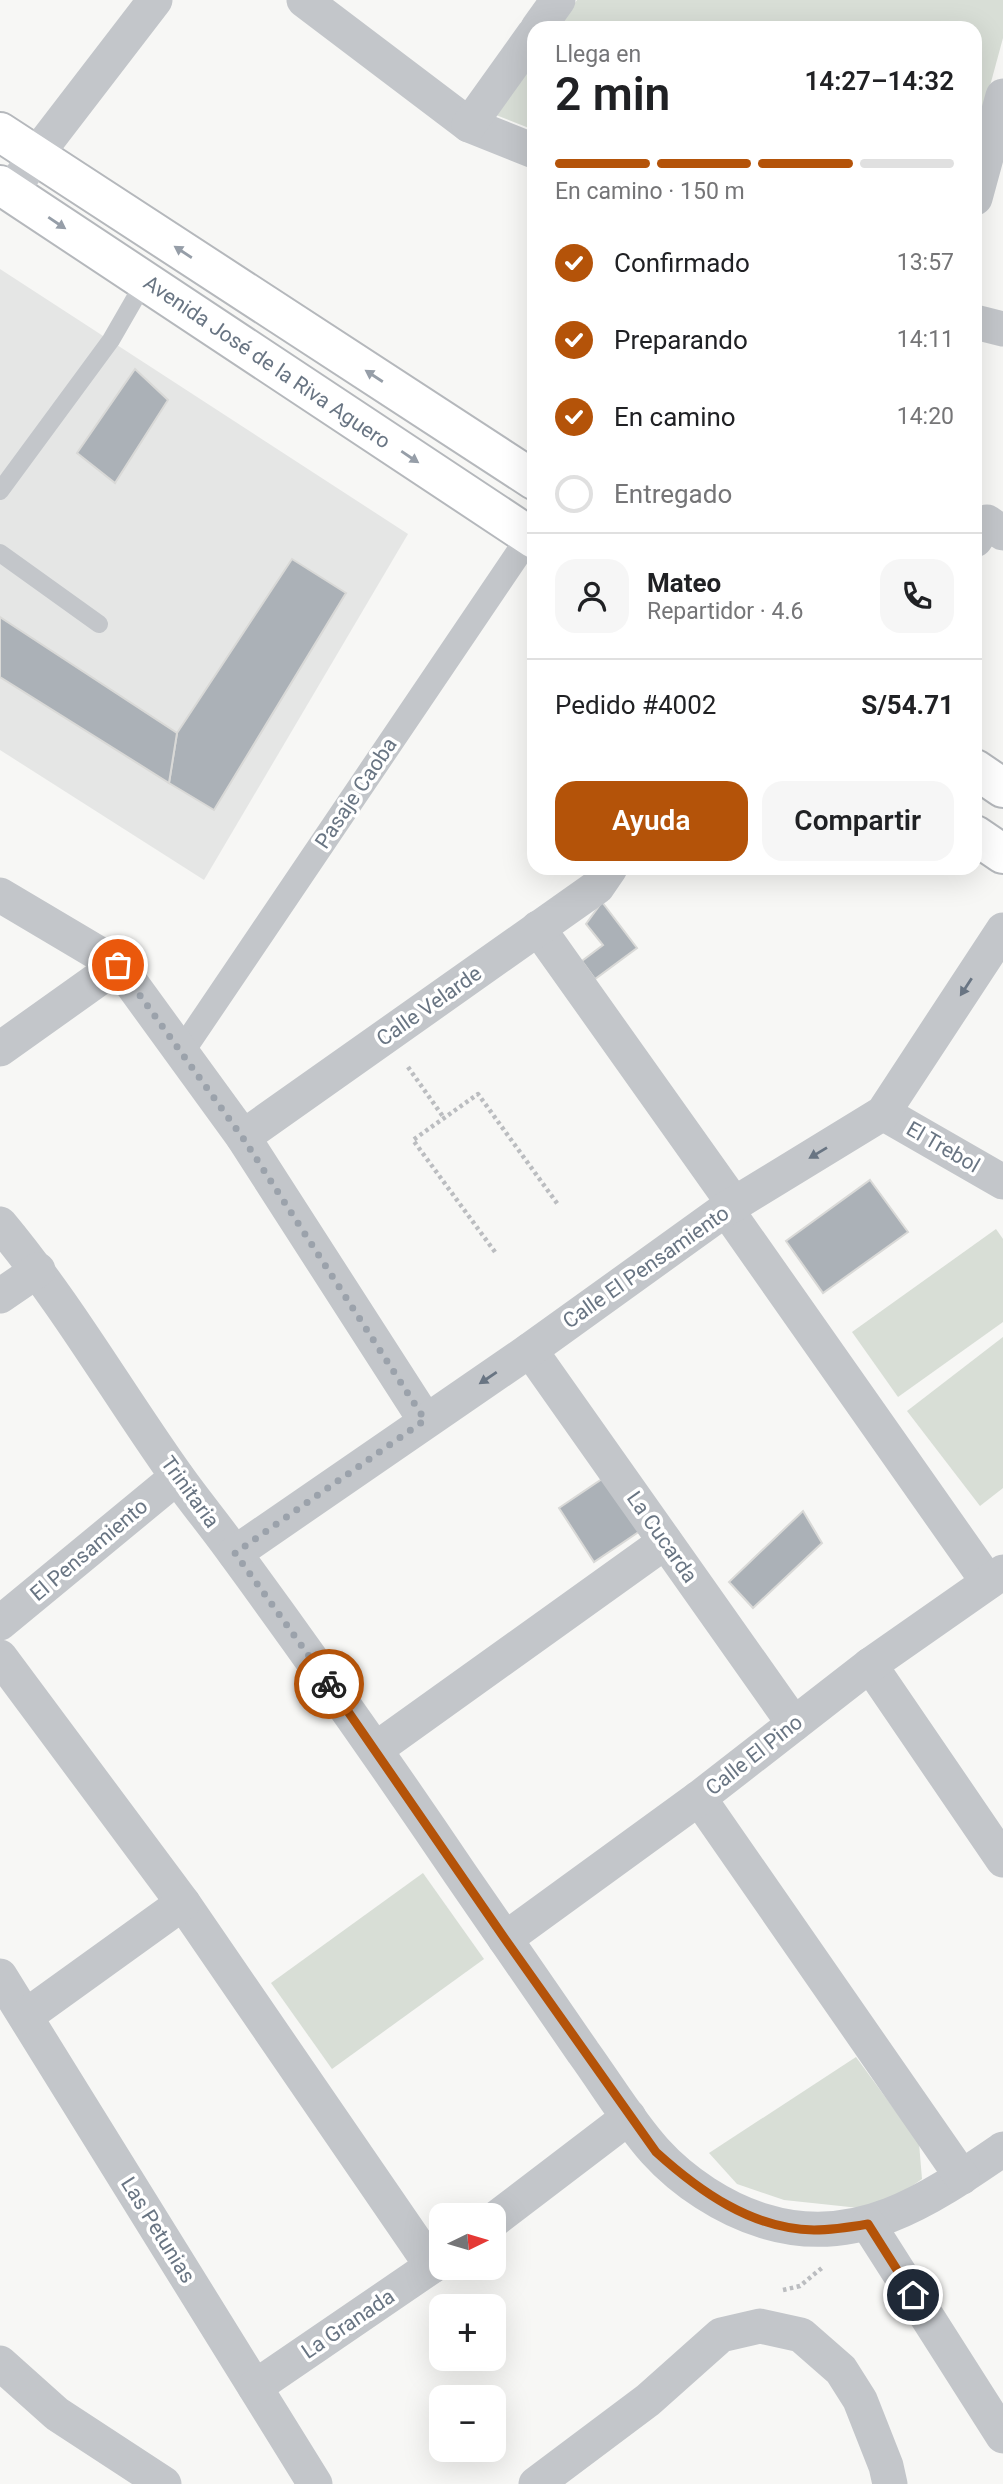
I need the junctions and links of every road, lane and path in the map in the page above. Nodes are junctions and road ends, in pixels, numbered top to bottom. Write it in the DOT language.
graph roads {
  1 [pos="155,0"];
  2 [pos="304,0"];
  3 [pos="558,0"];
  4 [pos="543,21"];
  5 [pos="527,44"];
  6 [pos="1003,96"];
  7 [pos="469,125"];
  8 [pos="0,132"];
  9 [pos="527,148"];
  10 [pos="36,155"];
  11 [pos="982,172"];
  12 [pos="5,189"];
  13 [pos="145,281"];
  14 [pos="982,324"];
  15 [pos="1003,329"];
  16 [pos="527,475"];
  17 [pos="0,491"];
  18 [pos="982,530"];
  19 [pos="1003,533"];
  20 [pos="527,534"];
  21 [pos="527,544"];
  22 [pos="0,553"];
  23 [pos="99,624"];
  24 [pos="982,774"];
  25 [pos="1003,788"];
  26 [pos="982,840"];
  27 [pos="1003,854"];
  28 [pos="605,875"];
  29 [pos="0,895"];
  30 [pos="538,929"];
  31 [pos="1003,930"];
  32 [pos="118,965"];
  33 [pos="386,1036"];
  34 [pos="0,1049"];
  35 [pos="182,1051"];
  36 [pos="883,1113"];
  37 [pos="444,1118"];
  38 [pos="243,1138"];
  39 [pos="1003,1182"];
  40 [pos="559,1206"];
  41 [pos="730,1207"];
  42 [pos="0,1224"];
  43 [pos="495,1252"];
  44 [pos="38,1270"];
  45 [pos="0,1296"];
  46 [pos="530,1350"];
  47 [pos="425,1420"];
  48 [pos="177,1477"];
  49 [pos="665,1542"];
  50 [pos="235,1553"];
  51 [pos="995,1577"];
  52 [pos="0,1623"];
  53 [pos="0,1657"];
  54 [pos="870,1665"];
  55 [pos="794,1724"];
  56 [pos="376,1749"];
  57 [pos="699,1798"];
  58 [pos="1003,1860"];
  59 [pos="183,1903"];
  60 [pos="505,1939"];
  61 [pos="0,1976"];
  62 [pos="26,2016"];
  63 [pos="629,2117"];
  64 [pos="1003,2149"];
  65 [pos="962,2177"];
  66 [pos="506,2211"];
  67 [pos="853,2226"];
  68 [pos="429,2252"];
  69 [pos="429,2268"];
  70 [pos="778,2292"];
  71 [pos="0,2363"];
  72 [pos="255,2388"];
  73 [pos="1003,2436"];
  74 [pos="164,2484"];
  75 [pos="315,2484"];
  76 [pos="536,2484"];
  77 [pos="890,2484"];
  1 -- 10 [label="street"];
  2 -- 7 [label="street"];
  3 -- 4 [label="street"];
  5 -- 7 [label="street"];
  6 -- 11 [label="street"];
  7 -- 9 [label="street"];
  8 -- 10 [label="main road"];
  10 -- 12 [label="street"];
  16 -- 10 [label="main road, one-way"];
  12 -- 13 [label="main road, Avenida José de la Riva Aguero, one-way"];
  13 -- 17 [label="lane"];
  13 -- 20 [label="main road, Avenida José de la Riva Aguero, one-way"];
  14 -- 15 [label="street"];
  18 -- 19 [label="street"];
  21 -- 35 [label="street, Pasaje Caoba"];
  22 -- 23 [label="lane"];
  24 -- 25 [label="main road"];
  26 -- 27 [label="main road"];
  28 -- 30 [label="street, Calle Velarde"];
  29 -- 32 [label="street"];
  30 -- 33 [label="street, Calle Velarde"];
  30 -- 41 [label="street"];
  31 -- 36 [label="street, Calle El Pensamiento, one-way"];
  32 -- 34 [label="street"];
  32 -- 35 [label="street"];
  33 -- 37 [label="path"];
  33 -- 38 [label="street, Calle Velarde"];
  35 -- 38 [label="street"];
  36 -- 39 [label="street, El Trebol"];
  36 -- 41 [label="street, Calle El Pensamiento, one-way"];
  37 -- 40 [label="path"];
  37 -- 43 [label="path"];
  38 -- 47 [label="street"];
  41 -- 46 [label="street, Calle El Pensamiento"];
  41 -- 51 [label="street"];
  42 -- 44 [label="street, Trinitaria"];
  44 -- 45 [label="street"];
  44 -- 48 [label="street, Trinitaria"];
  46 -- 47 [label="street, Calle El Pensamiento, one-way"];
  46 -- 49 [label="street, La Cucarda"];
  47 -- 50 [label="street, Calle El Pensamiento"];
  48 -- 50 [label="street, Trinitaria"];
  48 -- 52 [label="street, El Pensamiento"];
  49 -- 55 [label="street, La Cucarda"];
  49 -- 56 [label="street"];
  50 -- 56 [label="street, Trinitaria"];
  51 -- 54 [label="street, Calle El Pino"];
  53 -- 59 [label="street"];
  54 -- 55 [label="street, Calle El Pino"];
  54 -- 58 [label="street"];
  55 -- 57 [label="street, Calle El Pino"];
  56 -- 60 [label="street, Trinitaria"];
  57 -- 60 [label="street, Calle El Pino"];
  57 -- 65 [label="street"];
  59 -- 62 [label="street"];
  59 -- 68 [label="street"];
  60 -- 63 [label="street, Trinitaria"];
  61 -- 62 [label="street, Las Petunias"];
  62 -- 72 [label="street, Las Petunias"];
  63 -- 66 [label="street"];
  63 -- 67 [label="street, Trinitaria"];
  64 -- 65 [label="street, Trinitaria"];
  65 -- 67 [label="street, Trinitaria"];
  67 -- 70 [label="path"];
  67 -- 73 [label="street"];
  69 -- 72 [label="street, La Granada"];
  71 -- 74 [label="street"];
  72 -- 75 [label="street, Las Petunias"];
  76 -- 77 [label="street"];
}
